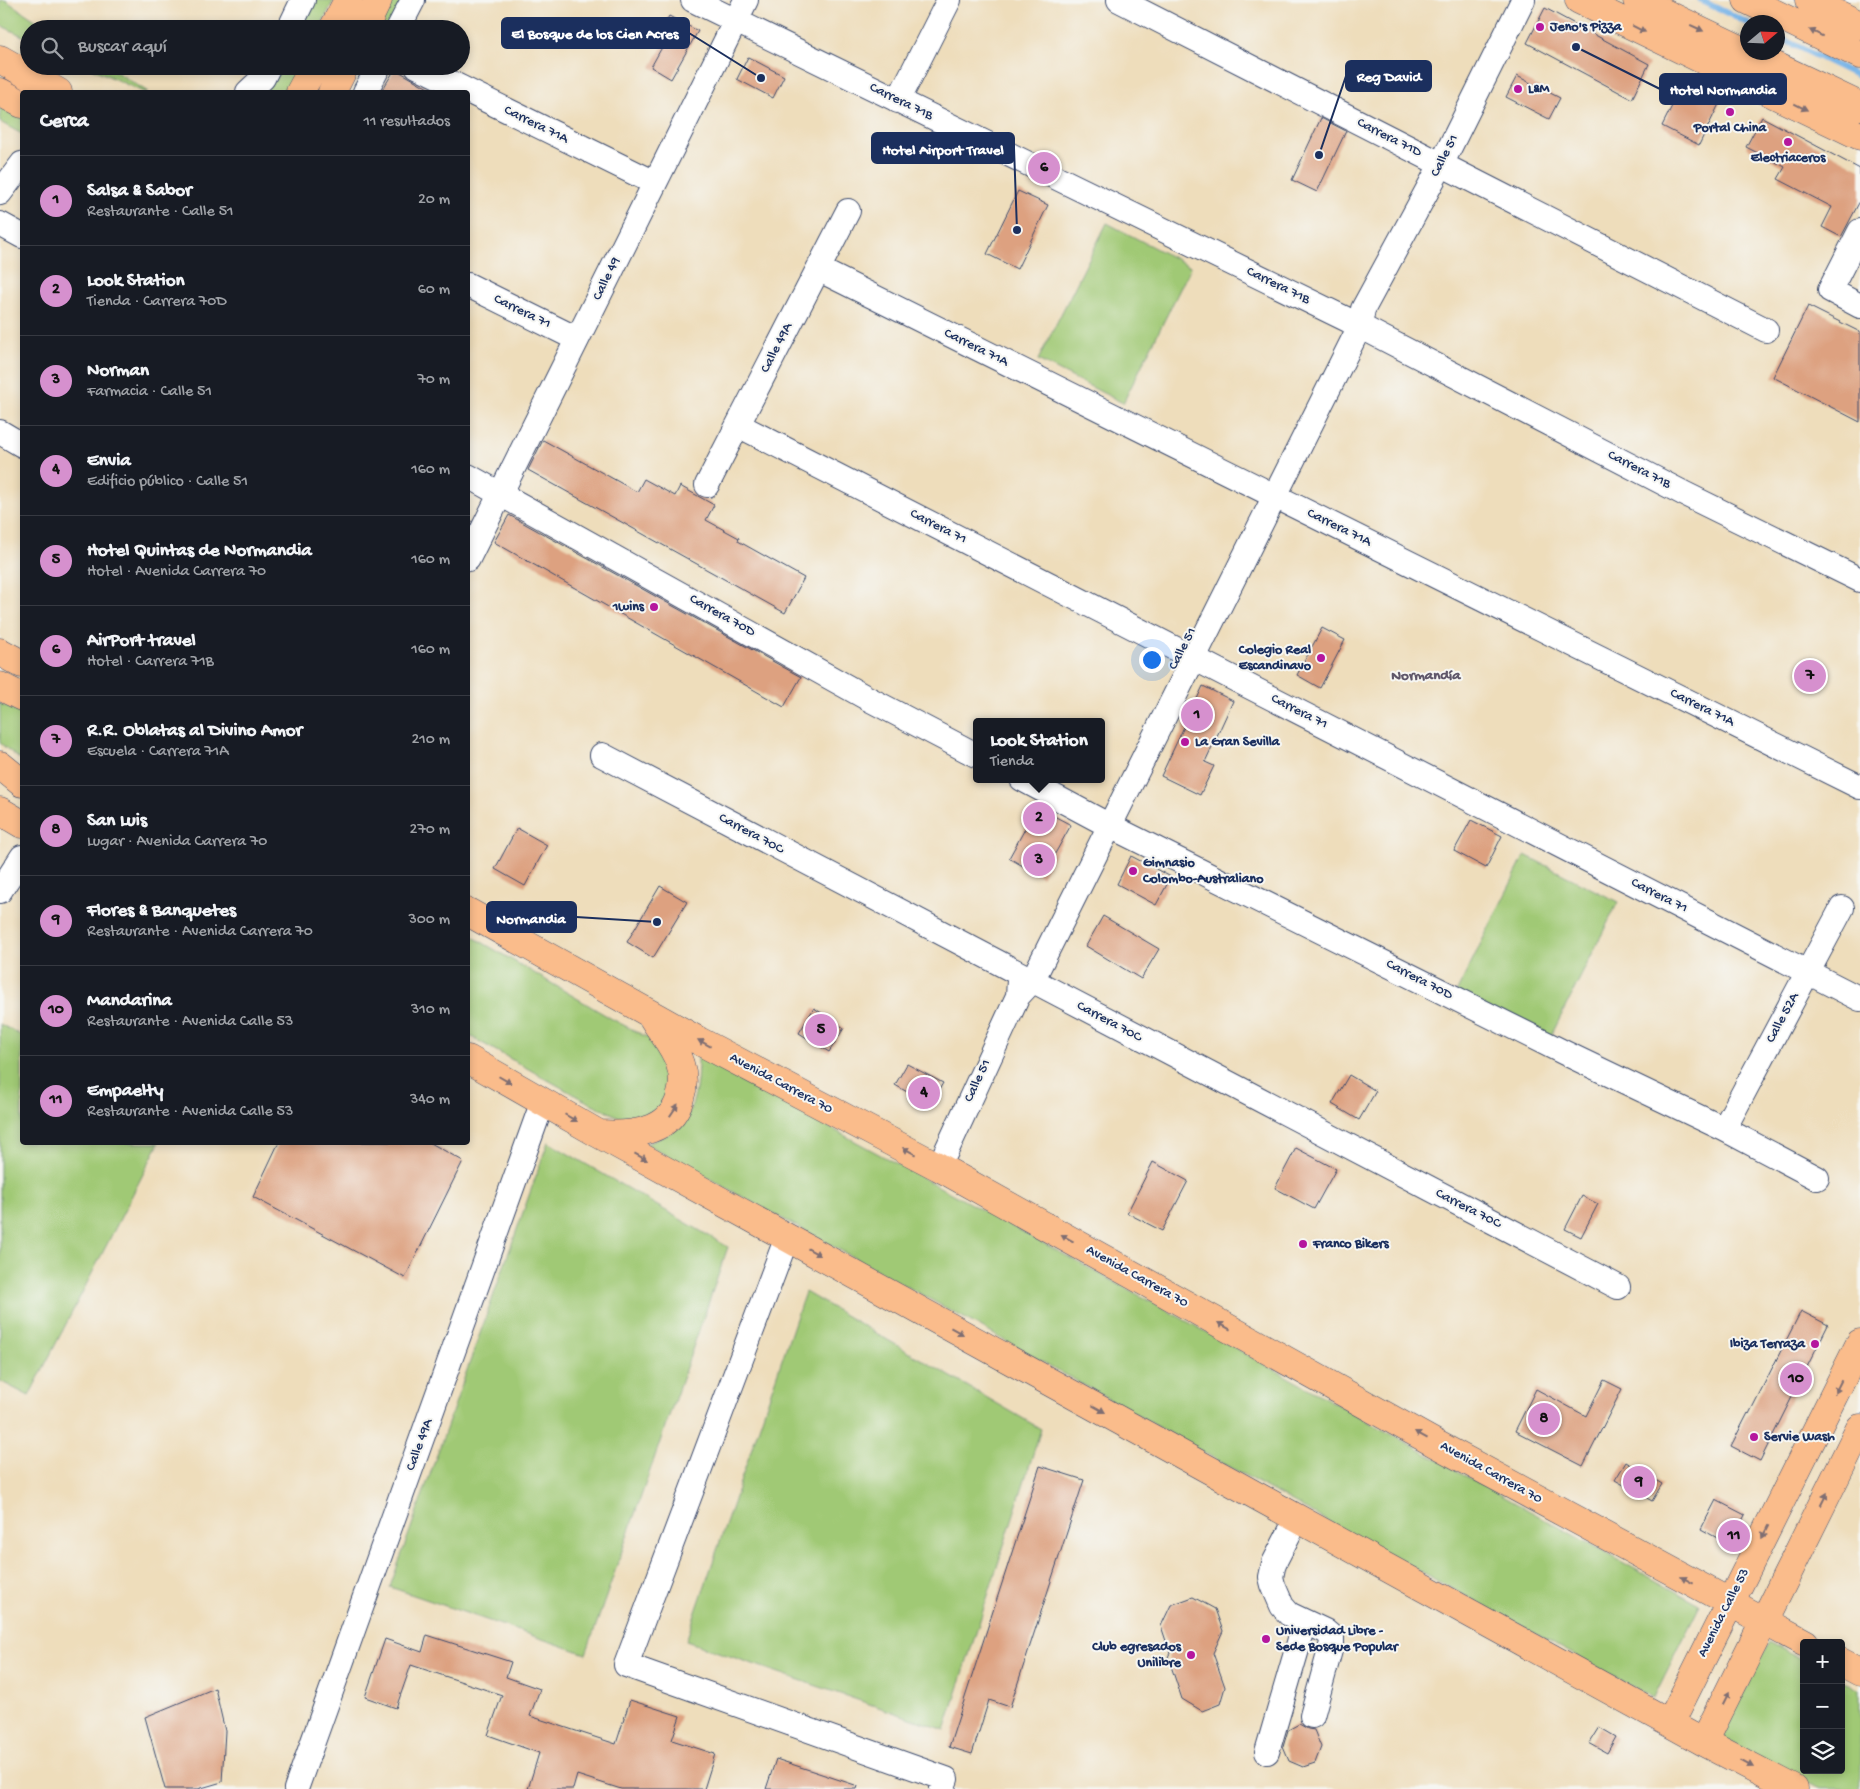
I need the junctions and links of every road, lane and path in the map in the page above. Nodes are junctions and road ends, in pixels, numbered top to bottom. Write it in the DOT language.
graph roads {
  1 [pos="303,0"];
  2 [pos="348,0"];
  3 [pos="378,0"];
  4 [pos="413,0"];
  5 [pos="693,0"];
  6 [pos="746,0"];
  7 [pos="949,0"];
  8 [pos="1120,0"];
  9 [pos="1523,0"];
  10 [pos="1579,0"];
  11 [pos="1637,0"];
  12 [pos="1747,0"];
  13 [pos="1809,0"];
  14 [pos="293,20"];
  15 [pos="338,20"];
  16 [pos="368,20"];
  17 [pos="403,20"];
  18 [pos="736,22"];
  19 [pos="1860,25"];
  20 [pos="1860,55"];
  21 [pos="0,59"];
  22 [pos="20,70"];
  23 [pos="28,75"];
  24 [pos="264,75"];
  25 [pos="309,75"];
  26 [pos="340,75"];
  27 [pos="374,75"];
  28 [pos="434,75"];
  29 [pos="55,90"];
  30 [pos="250,90"];
  31 [pos="301,90"];
  32 [pos="333,90"];
  33 [pos="366,90"];
  34 [pos="465,90"];
  35 [pos="0,92"];
  36 [pos="470,92"];
  37 [pos="898,101"];
  38 [pos="20,103"];
  39 [pos="1860,106"];
  40 [pos="1860,136"];
  41 [pos="1441,165"];
  42 [pos="20,167"];
  43 [pos="655,183"];
  44 [pos="0,193"];
  45 [pos="848,211"];
  46 [pos="0,224"];
  47 [pos="1860,231"];
  48 [pos="20,235"];
  49 [pos="818,269"];
  50 [pos="470,286"];
  51 [pos="1860,306"];
  52 [pos="1357,318"];
  53 [pos="1766,330"];
  54 [pos="577,338"];
  55 [pos="738,425"];
  56 [pos="0,432"];
  57 [pos="20,444"];
  58 [pos="470,477"];
  59 [pos="706,485"];
  60 [pos="500,493"];
  61 [pos="1269,493"];
  62 [pos="470,555"];
  63 [pos="1860,580"];
  64 [pos="0,652"];
  65 [pos="1188,655"];
  66 [pos="20,663"];
  67 [pos="0,686"];
  68 [pos="20,696"];
  69 [pos="973,753"];
  70 [pos="602,755"];
  71 [pos="0,765"];
  72 [pos="20,780"];
  73 [pos="1030,783"];
  74 [pos="1860,787"];
  75 [pos="0,811"];
  76 [pos="1104,822"];
  77 [pos="20,823"];
  78 [pos="20,859"];
  79 [pos="0,891"];
  80 [pos="1842,908"];
  81 [pos="470,913"];
  82 [pos="1808,973"];
  83 [pos="1023,984"];
  84 [pos="1860,999"];
  85 [pos="649,1013"];
  86 [pos="470,1060"];
  87 [pos="543,1102"];
  88 [pos="1724,1129"];
  89 [pos="599,1134"];
  90 [pos="939,1167"];
  91 [pos="1817,1178"];
  92 [pos="787,1237"];
  93 [pos="1618,1287"];
  94 [pos="1860,1343"];
  95 [pos="1860,1428"];
  96 [pos="1297,1518"];
  97 [pos="1730,1603"];
  98 [pos="1764,1621"];
  99 [pos="1305,1622"];
  100 [pos="1800,1640"];
  101 [pos="1845,1664"];
  102 [pos="1860,1672"];
  103 [pos="1312,1716"];
  104 [pos="1670,1722"];
  105 [pos="1704,1742"];
  106 [pos="1267,1752"];
  107 [pos="1783,1786"];
  108 [pos="296,1789"];
  109 [pos="942,1789"];
  1 -- 14 [label="street"];
  2 -- 15 [label="main road"];
  3 -- 16 [label="main road"];
  4 -- 17 [label="street"];
  5 -- 18 [label="street, Carrera 71B"];
  6 -- 18 [label="street, Calle 49"];
  7 -- 37 [label="street"];
  8 -- 41 [label="street, Carrera 71D"];
  9 -- 41 [label="street, Calle 51"];
  10 -- 40 [label="main road, one-way"];
  11 -- 39 [label="main road, one-way"];
  20 -- 12 [label="main road, one-way"];
  13 -- 19 [label="main road"];
  18 -- 37 [label="street, Carrera 71B"];
  18 -- 43 [label="street, Calle 49"];
  21 -- 22 [label="main road"];
  23 -- 29 [label="main road"];
  24 -- 30 [label="street"];
  25 -- 31 [label="main road"];
  26 -- 32 [label="main road"];
  27 -- 33 [label="street"];
  28 -- 34 [label="street, Carrera 71A"];
  35 -- 38 [label="main road"];
  36 -- 43 [label="street, Carrera 71A"];
  37 -- 52 [label="street, Carrera 71B"];
  41 -- 52 [label="street, Calle 51"];
  41 -- 53 [label="street, Carrera 71D"];
  42 -- 44 [label="street"];
  43 -- 54 [label="street, Calle 49"];
  45 -- 49 [label="street, Calle 49A"];
  46 -- 48 [label="street"];
  47 -- 51 [label="street"];
  49 -- 55 [label="street, Calle 49A"];
  49 -- 61 [label="street, Carrera 71A"];
  50 -- 54 [label="street, Carrera 71"];
  52 -- 61 [label="street, Calle 51"];
  52 -- 63 [label="street, Carrera 71B"];
  54 -- 60 [label="street, Calle 49"];
  55 -- 59 [label="street, Calle 49A"];
  55 -- 65 [label="street, Carrera 71"];
  56 -- 57 [label="street"];
  58 -- 60 [label="street, Carrera 70D"];
  60 -- 62 [label="street, Calle 49"];
  60 -- 69 [label="street, Carrera 70D"];
  61 -- 65 [label="street, Calle 51"];
  61 -- 74 [label="street, Carrera 71A"];
  64 -- 66 [label="main road"];
  65 -- 76 [label="street, Calle 51"];
  65 -- 82 [label="street, Carrera 71"];
  67 -- 68 [label="main road"];
  70 -- 83 [label="street, Carrera 70C"];
  71 -- 72 [label="main road"];
  73 -- 76 [label="street, Carrera 70D"];
  75 -- 77 [label="main road"];
  76 -- 83 [label="street, Calle 51"];
  76 -- 88 [label="street, Carrera 70D"];
  78 -- 79 [label="street"];
  80 -- 82 [label="street, Calle 52A"];
  81 -- 85 [label="main road, Avenida Carrera 70"];
  82 -- 84 [label="street, Carrera 71"];
  82 -- 88 [label="street, Calle 52A"];
  83 -- 90 [label="street, Calle 51"];
  83 -- 93 [label="street, Carrera 70C"];
  89 -- 85 [label="main road, one-way"];
  90 -- 85 [label="main road, Avenida Carrera 70, one-way"];
  86 -- 87 [label="main road, one-way"];
  87 -- 89 [label="main road, one-way"];
  87 -- 108 [label="street, Calle 49A"];
  88 -- 91 [label="street, Carrera 70D"];
  89 -- 92 [label="main road, one-way"];
  97 -- 90 [label="main road, Avenida Carrera 70, one-way"];
  92 -- 96 [label="main road, one-way"];
  92 -- 109 [label="street"];
  94 -- 97 [label="main road, Avenida Calle 53, one-way"];
  98 -- 95 [label="main road, one-way"];
  96 -- 99 [label="street"];
  96 -- 104 [label="main road"];
  97 -- 98 [label="main road, Avenida Carrera 70"];
  97 -- 104 [label="main road, Avenida Calle 53"];
  98 -- 100 [label="main road, Avenida Carrera 70"];
  105 -- 98 [label="main road, one-way"];
  99 -- 103 [label="street"];
  99 -- 106 [label="street"];
  101 -- 102 [label="main road"];
  104 -- 105 [label="main road"];
  105 -- 107 [label="main road, one-way"];
}
